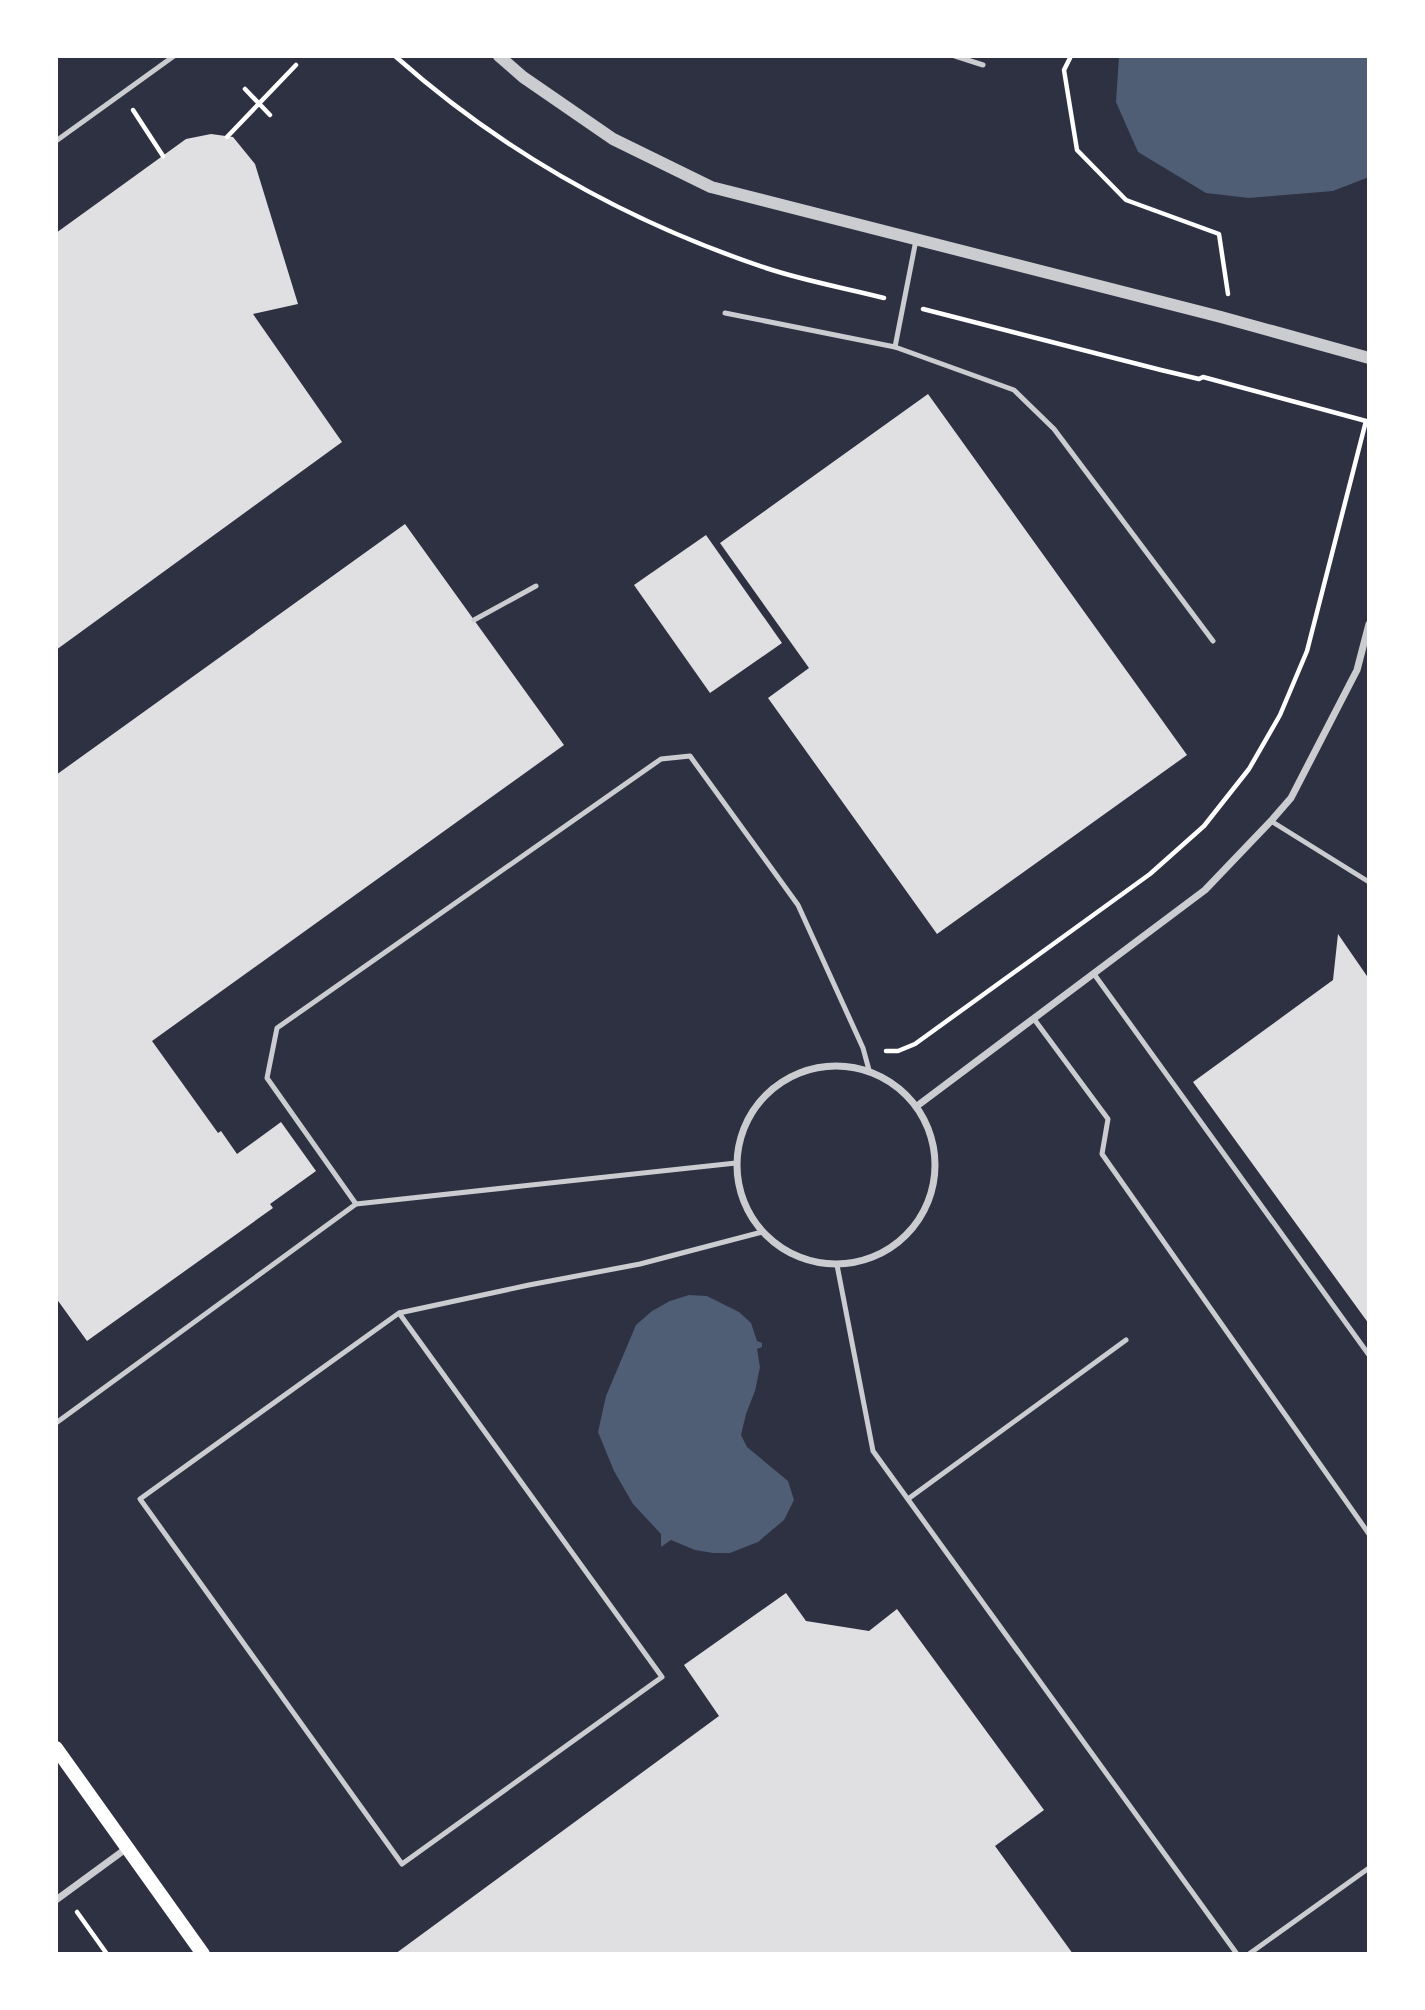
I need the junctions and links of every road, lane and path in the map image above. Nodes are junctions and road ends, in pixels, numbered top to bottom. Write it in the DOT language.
graph roads {
  1 [pos="173,56"];
  2 [pos="395,56"];
  3 [pos="499,56"];
  4 [pos="955,56"];
  5 [pos="1071,56"];
  6 [pos="296,65"];
  7 [pos="983,65"];
  8 [pos="245,89"];
  9 [pos="122,93"];
  10 [pos="259,104"];
  11 [pos="270,115"];
  12 [pos="227,137"];
  13 [pos="56,141"];
  14 [pos="163,156"];
  15 [pos="916,240"];
  16 [pos="1228,295"];
  17 [pos="903,303"];
  18 [pos="725,313"];
  19 [pos="895,347"];
  20 [pos="1369,358"];
  21 [pos="536,586"];
  22 [pos="474,620"];
  23 [pos="1369,624"];
  24 [pos="1213,641"];
  25 [pos="1271,821"];
  26 [pos="1369,882"];
  27 [pos="1094,974"];
  28 [pos="1034,1019"];
  29 [pos="863,1048"];
  30 [pos="869,1070"];
  31 [pos="917,1106"];
  32 [pos="736,1163"];
  33 [pos="356,1204"];
  34 [pos="762,1232"];
  35 [pos="837,1265"];
  36 [pos="400,1313"];
  37 [pos="1126,1340"];
  38 [pos="1369,1355"];
  39 [pos="56,1423"];
  40 [pos="908,1499"];
  41 [pos="1369,1534"];
  42 [pos="56,1748"];
  43 [pos="127,1848"];
  44 [pos="1369,1868"];
  45 [pos="65,1894"];
  46 [pos="56,1900"];
  47 [pos="107,1954"];
  48 [pos="203,1954"];
  49 [pos="1237,1954"];
  50 [pos="1249,1954"];
  1 -- 9 [label="lane"];
  2 -- 17 [label="path"];
  3 -- 15 [label="street"];
  4 -- 7 [label="lane"];
  5 -- 16 [label="path"];
  6 -- 10 [label="path"];
  8 -- 10 [label="path"];
  9 -- 13 [label="lane"];
  9 -- 14 [label="path"];
  10 -- 11 [label="path"];
  10 -- 12 [label="path"];
  15 -- 17 [label="lane"];
  15 -- 20 [label="street"];
  17 -- 19 [label="lane"];
  17 -- 29 [label="path"];
  18 -- 19 [label="lane"];
  19 -- 24 [label="lane"];
  21 -- 22 [label="lane"];
  23 -- 25 [label="street"];
  25 -- 26 [label="lane"];
  25 -- 27 [label="street"];
  27 -- 28 [label="street"];
  27 -- 38 [label="lane"];
  28 -- 31 [label="street"];
  28 -- 41 [label="lane"];
  29 -- 30 [label="lane"];
  29 -- 33 [label="lane"];
  30 -- 31 [label="street"];
  30 -- 32 [label="street"];
  31 -- 35 [label="street"];
  32 -- 33 [label="lane"];
  32 -- 34 [label="street"];
  33 -- 39 [label="lane"];
  34 -- 35 [label="street"];
  34 -- 36 [label="lane"];
  35 -- 40 [label="lane"];
  36 -- 36 [label="lane"];
  37 -- 40 [label="lane"];
  40 -- 49 [label="lane"];
  42 -- 43 [label="main road"];
  43 -- 45 [label="street"];
  43 -- 48 [label="main road"];
  44 -- 50 [label="lane"];
  45 -- 46 [label="street"];
  45 -- 47 [label="path"];
}
